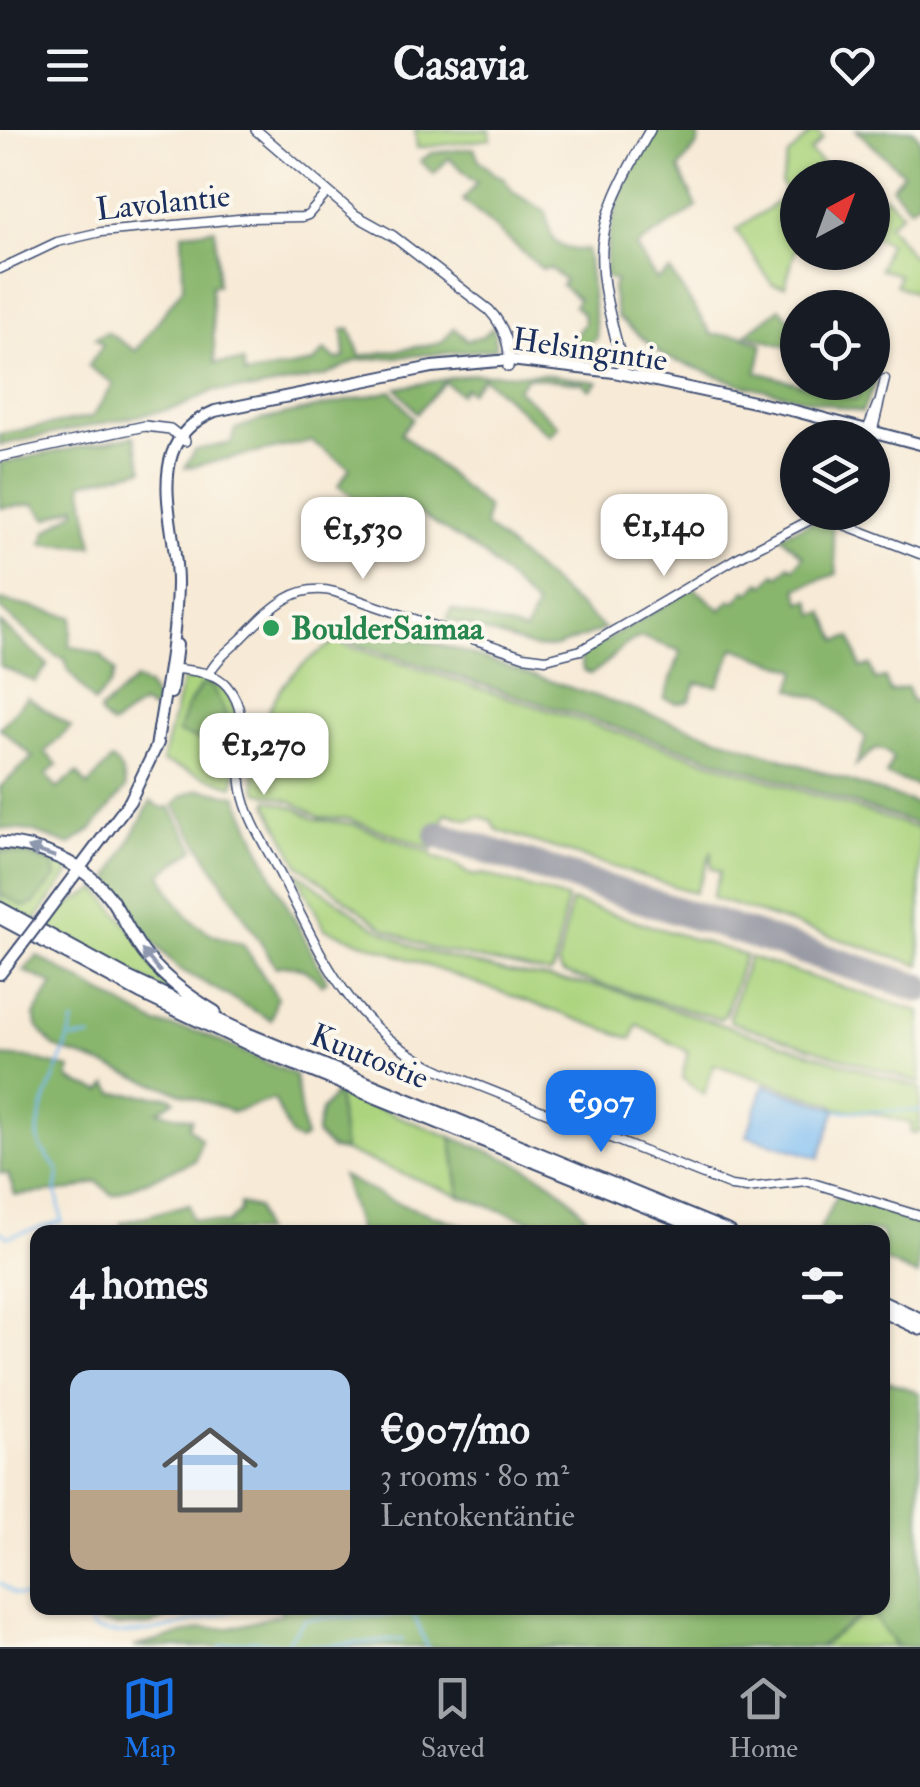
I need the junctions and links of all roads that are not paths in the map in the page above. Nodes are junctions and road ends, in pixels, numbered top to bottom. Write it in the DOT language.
graph roads {
  1 [pos="256,130"];
  2 [pos="650,130"];
  3 [pos="328,192"];
  4 [pos="0,268"];
  5 [pos="617,346"];
  6 [pos="507,362"];
  7 [pos="596,369"];
  8 [pos="617,375"];
  9 [pos="660,382"];
  10 [pos="704,392"];
  11 [pos="829,420"];
  12 [pos="890,435"];
  13 [pos="182,439"];
  14 [pos="920,442"];
  15 [pos="0,457"];
  16 [pos="790,530"];
  17 [pos="867,530"];
  18 [pos="920,554"];
  19 [pos="171,668"];
  20 [pos="208,674"];
  21 [pos="0,843"];
  22 [pos="80,870"];
  23 [pos="0,908"];
  24 [pos="0,918"];
  25 [pos="0,927"];
  26 [pos="0,974"];
  27 [pos="140,993"];
  28 [pos="320,1071"];
  29 [pos="337,1077"];
  30 [pos="920,1216"];
  31 [pos="691,1225"];
  32 [pos="712,1225"];
  33 [pos="890,1305"];
  34 [pos="890,1316"];
  35 [pos="920,1319"];
  36 [pos="920,1329"];
  1 -- 3 [label="main road"];
  2 -- 5 [label="main road"];
  3 -- 4 [label="street, Lavolantie"];
  3 -- 6 [label="main road"];
  5 -- 7 [label="main road"];
  5 -- 8 [label="main road"];
  5 -- 9 [label="main road"];
  6 -- 7 [label="main road, Helsingintie"];
  6 -- 8 [label="main road, Helsingintie"];
  6 -- 13 [label="main road, Helsingintie"];
  7 -- 8 [label="main road, Helsingintie"];
  8 -- 9 [label="main road, Helsingintie"];
  8 -- 10 [label="main road, Helsingintie"];
  9 -- 10 [label="main road, Helsingintie"];
  10 -- 11 [label="main road, Helsingintie"];
  12 -- 14 [label="main road, Helsingintie"];
  13 -- 15 [label="main road"];
  13 -- 19 [label="main road"];
  16 -- 20 [label="street"];
  17 -- 18 [label="street"];
  19 -- 20 [label="street"];
  19 -- 22 [label="main road"];
  20 -- 30 [label="street"];
  22 -- 21 [label="highway, one-way"];
  22 -- 26 [label="main road, bridge"];
  28 -- 22 [label="highway, one-way"];
  23 -- 28 [label="highway, Kuutostie"];
  24 -- 27 [label="highway, Kuutostie"];
  25 -- 27 [label="highway"];
  27 -- 28 [label="highway, Kuutostie"];
  28 -- 29 [label="highway, Kuutostie"];
  29 -- 31 [label="highway, Kuutostie"];
  29 -- 32 [label="highway, Kuutostie"];
  33 -- 35 [label="highway"];
  34 -- 36 [label="highway"];
}
